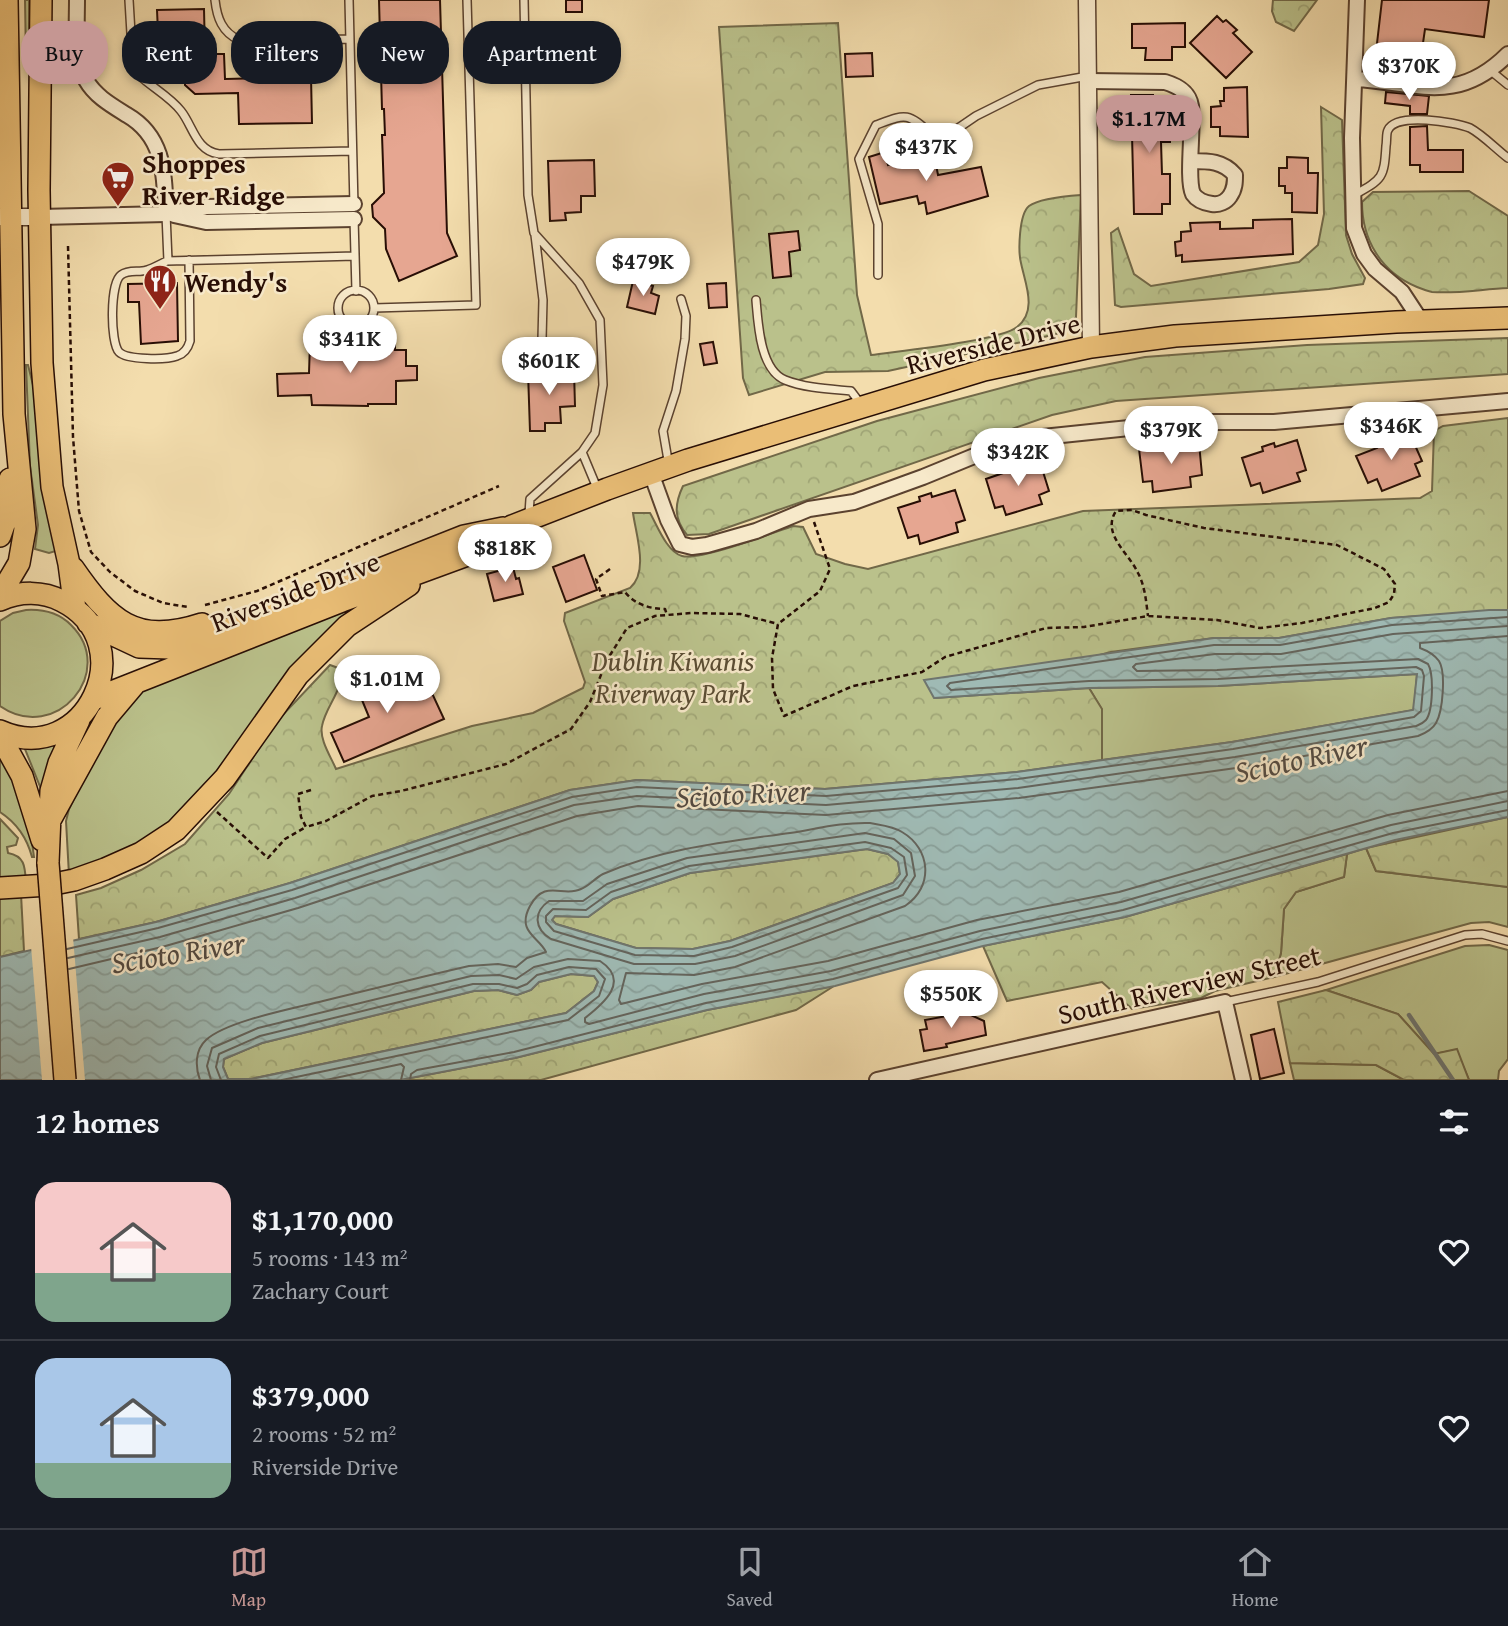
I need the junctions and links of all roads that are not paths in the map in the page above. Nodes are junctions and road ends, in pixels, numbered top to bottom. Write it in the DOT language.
graph roads {
  1 [pos="7,0"];
  2 [pos="41,0"];
  3 [pos="77,0"];
  4 [pos="129,0"];
  5 [pos="215,0"];
  6 [pos="349,0"];
  7 [pos="467,0"];
  8 [pos="524,0"];
  9 [pos="1087,0"];
  10 [pos="1357,0"];
  11 [pos="350,39"];
  12 [pos="1508,54"];
  13 [pos="1491,71"];
  14 [pos="1088,78"];
  15 [pos="1356,79"];
  16 [pos="1508,85"];
  17 [pos="352,151"];
  18 [pos="1508,158"];
  19 [pos="1191,161"];
  20 [pos="1353,195"];
  21 [pos="354,204"];
  22 [pos="166,214"];
  23 [pos="6,217"];
  24 [pos="40,217"];
  25 [pos="354,219"];
  26 [pos="534,233"];
  27 [pos="355,256"];
  28 [pos="189,260"];
  29 [pos="168,261"];
  30 [pos="878,275"];
  31 [pos="356,290"];
  32 [pos="681,299"];
  33 [pos="756,300"];
  34 [pos="374,309"];
  35 [pos="1508,318"];
  36 [pos="1421,321"];
  37 [pos="542,339"];
  38 [pos="6,346"];
  39 [pos="1090,347"];
  40 [pos="1508,401"];
  41 [pos="862,407"];
  42 [pos="14,414"];
  43 [pos="582,452"];
  44 [pos="660,470"];
  45 [pos="599,492"];
  46 [pos="520,522"];
  47 [pos="0,536"];
  48 [pos="69,564"];
  49 [pos="427,571"];
  50 [pos="325,589"];
  51 [pos="0,597"];
  52 [pos="82,616"];
  53 [pos="135,684"];
  54 [pos="94,699"];
  55 [pos="80,718"];
  56 [pos="0,733"];
  57 [pos="0,752"];
  58 [pos="17,766"];
  59 [pos="48,824"];
  60 [pos="48,863"];
  61 [pos="0,888"];
  62 [pos="1508,941"];
  63 [pos="1225,1002"];
  64 [pos="65,1080"];
  65 [pos="877,1080"];
  66 [pos="1243,1080"];
  1 -- 23 [label="main road"];
  2 -- 24 [label="main road"];
  3 -- 22 [label="street"];
  4 -- 17 [label="lane"];
  5 -- 11 [label="lane"];
  6 -- 11 [label="lane"];
  7 -- 34 [label="lane"];
  8 -- 26 [label="lane"];
  9 -- 14 [label="street"];
  10 -- 15 [label="street"];
  11 -- 17 [label="lane"];
  12 -- 13 [label="street"];
  13 -- 15 [label="street"];
  13 -- 16 [label="lane"];
  14 -- 19 [label="street"];
  14 -- 30 [label="lane"];
  14 -- 39 [label="street"];
  15 -- 20 [label="street"];
  17 -- 21 [label="lane"];
  18 -- 20 [label="lane"];
  20 -- 36 [label="street"];
  21 -- 22 [label="street"];
  21 -- 25 [label="lane"];
  22 -- 24 [label="street"];
  22 -- 25 [label="street"];
  22 -- 29 [label="lane"];
  23 -- 24 [label="street"];
  23 -- 38 [label="main road"];
  24 -- 48 [label="main road"];
  25 -- 27 [label="lane"];
  26 -- 37 [label="lane"];
  26 -- 43 [label="lane"];
  27 -- 28 [label="lane"];
  27 -- 31 [label="lane"];
  28 -- 29 [label="lane"];
  28 -- 29 [label="lane"];
  31 -- 34 [label="lane"];
  31 -- 34 [label="lane"];
  32 -- 44 [label="lane"];
  33 -- 41 [label="lane"];
  35 -- 36 [label="main road, Riverside Drive"];
  36 -- 39 [label="main road, Riverside Drive"];
  38 -- 42 [label="main road"];
  39 -- 41 [label="main road, Riverside Drive"];
  40 -- 44 [label="street"];
  41 -- 44 [label="main road, Riverside Drive"];
  42 -- 47 [label="main road"];
  42 -- 51 [label="main road"];
  43 -- 45 [label="lane"];
  43 -- 46 [label="lane"];
  44 -- 45 [label="main road, Riverside Drive"];
  45 -- 46 [label="main road, Riverside Drive"];
  46 -- 49 [label="main road, Riverside Drive"];
  46 -- 50 [label="main road, Riverside Drive"];
  48 -- 50 [label="main road"];
  48 -- 52 [label="main road"];
  49 -- 53 [label="main road, Riverside Drive"];
  49 -- 61 [label="main road"];
  50 -- 52 [label="main road, Riverside Drive"];
  51 -- 52 [label="main road, Riverside Drive"];
  52 -- 54 [label="main road"];
  53 -- 54 [label="main road, Riverside Drive"];
  53 -- 59 [label="main road"];
  54 -- 55 [label="main road"];
  55 -- 56 [label="main road"];
  55 -- 59 [label="main road"];
  56 -- 58 [label="main road"];
  57 -- 58 [label="main road"];
  58 -- 60 [label="main road"];
  59 -- 60 [label="main road"];
  60 -- 64 [label="main road, bridge"];
  62 -- 63 [label="lane, South Riverview Street"];
  63 -- 65 [label="street, South Riverview Street"];
  63 -- 66 [label="street"];
}
